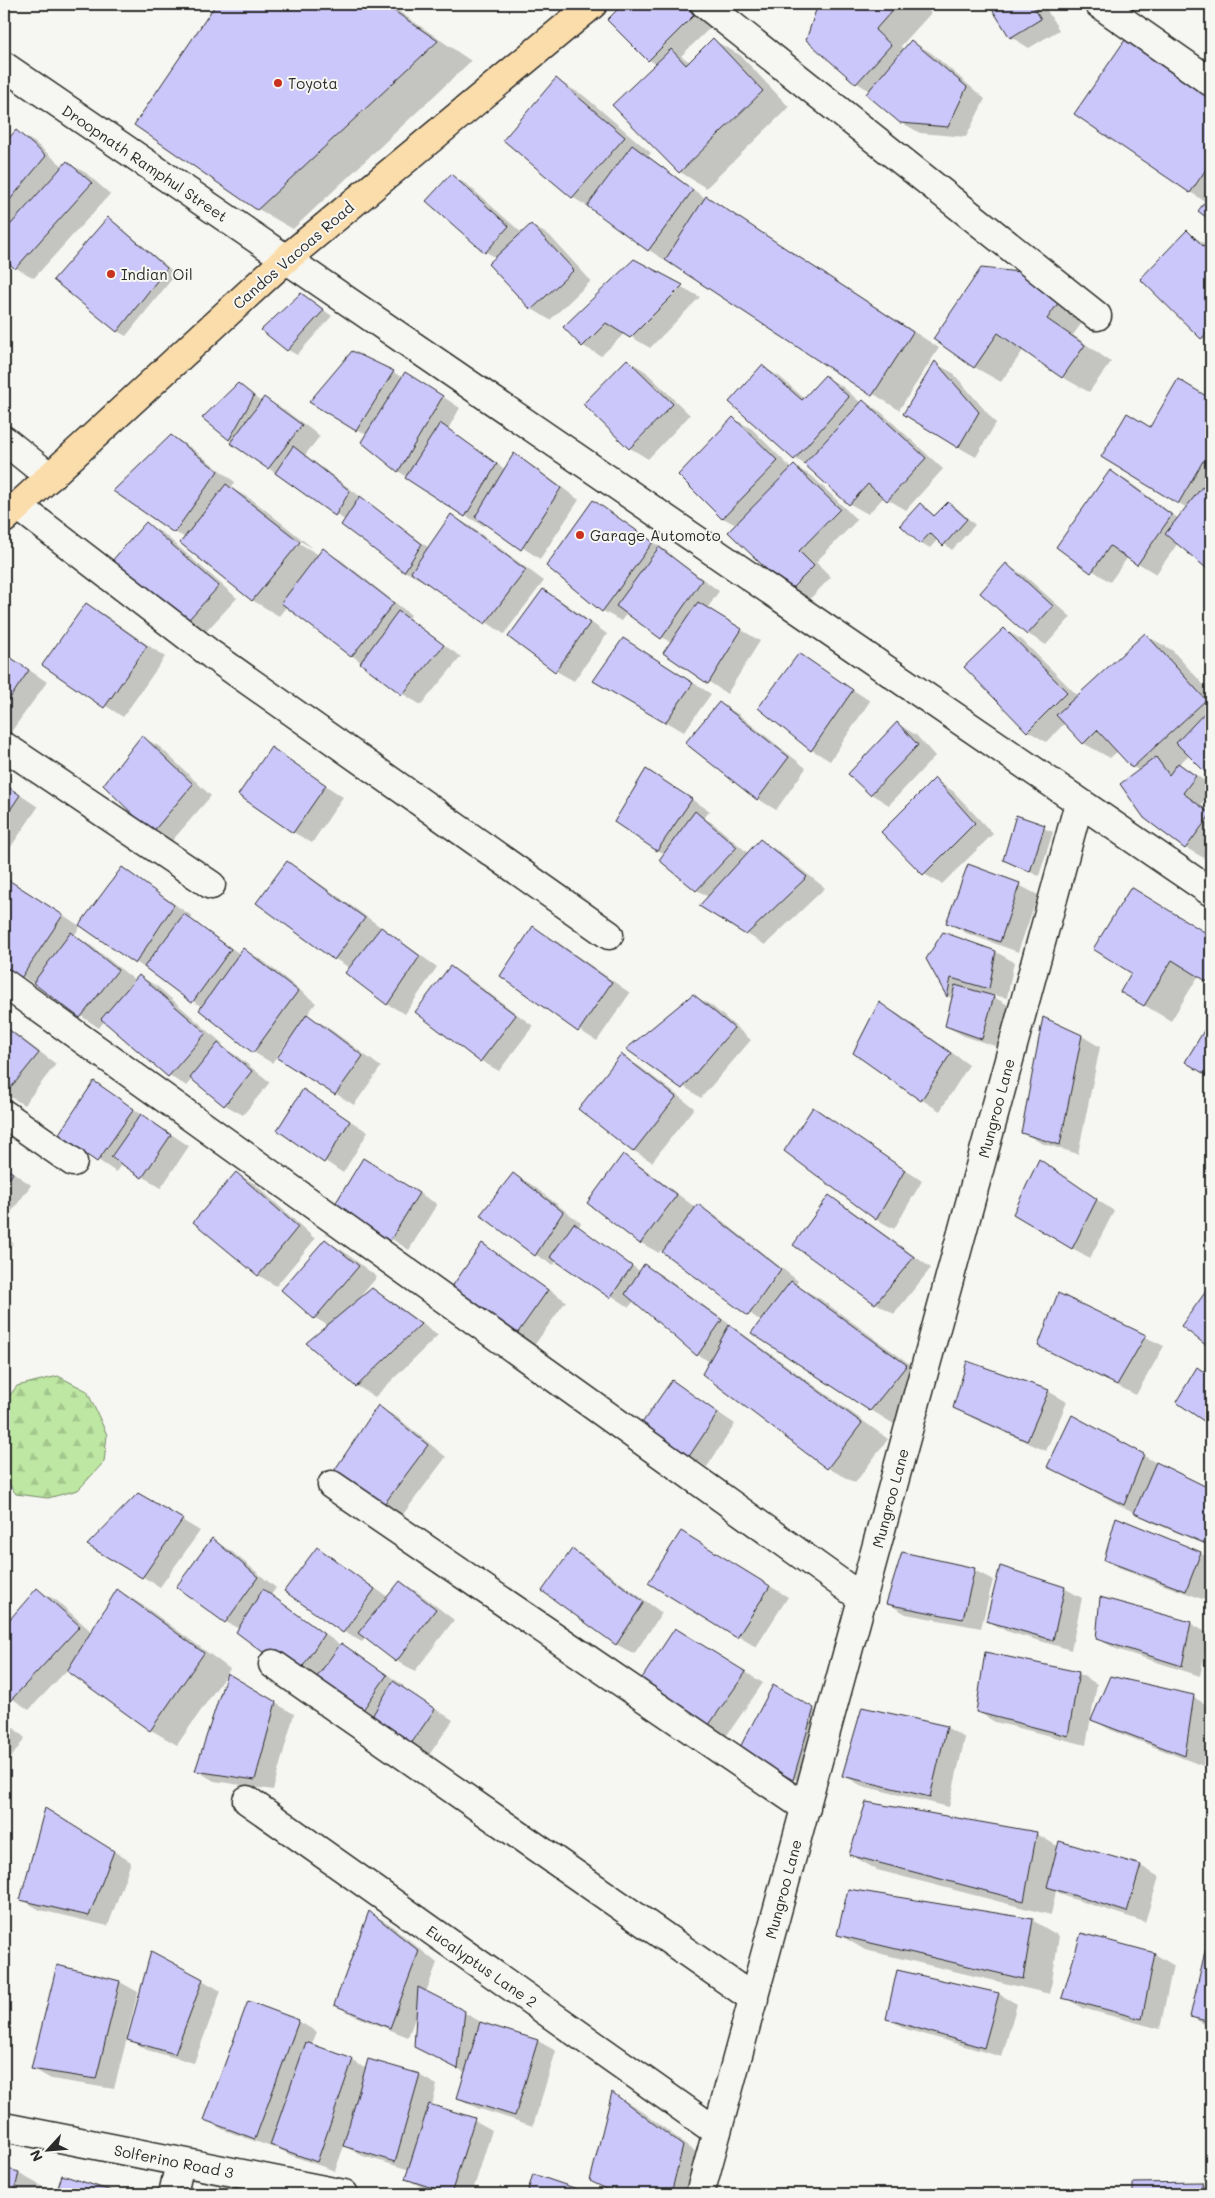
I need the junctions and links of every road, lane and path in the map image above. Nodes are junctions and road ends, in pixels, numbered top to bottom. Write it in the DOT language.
graph roads {
  1 [pos="593,4"];
  2 [pos="704,4"];
  3 [pos="1099,4"];
  4 [pos="4,66"];
  5 [pos="1211,82"];
  6 [pos="286,259"];
  7 [pos="1097,316"];
  8 [pos="4,440"];
  9 [pos="50,477"];
  10 [pos="11,513"];
  11 [pos="4,746"];
  12 [pos="1080,803"];
  13 [pos="211,885"];
  14 [pos="1211,892"];
  15 [pos="609,935"];
  16 [pos="4,983"];
  17 [pos="4,1114"];
  18 [pos="72,1162"];
  19 [pos="332,1484"];
  20 [pos="862,1599"];
  21 [pos="273,1664"];
  22 [pos="246,1800"];
  23 [pos="806,1808"];
  24 [pos="754,1999"];
  25 [pos="4,2127"];
  26 [pos="717,2132"];
  27 [pos="180,2163"];
  28 [pos="173,2194"];
  29 [pos="344,2194"];
  30 [pos="700,2194"];
  1 -- 6 [label="main road, Candos Vacoas Road"];
  2 -- 7 [label="street"];
  3 -- 5 [label="street"];
  4 -- 6 [label="street, Droopnath Ramphul Street"];
  6 -- 9 [label="main road, Candos Vacoas Road"];
  6 -- 12 [label="street, Droopnath Ramphul Street"];
  8 -- 9 [label="street"];
  9 -- 10 [label="main road, Candos Vacoas Road"];
  10 -- 15 [label="street"];
  11 -- 13 [label="street"];
  12 -- 14 [label="street, Droopnath Ramphul Street"];
  12 -- 20 [label="street, Mungroo Lane"];
  16 -- 20 [label="street"];
  17 -- 18 [label="street"];
  19 -- 23 [label="street"];
  20 -- 23 [label="street, Mungroo Lane"];
  21 -- 24 [label="street"];
  22 -- 26 [label="street, Eucalyptus Lane 2"];
  23 -- 24 [label="street, Mungroo Lane"];
  24 -- 26 [label="street, Mungroo Lane"];
  25 -- 27 [label="street, Solferino Road 3"];
  26 -- 30 [label="street, Mungroo Lane"];
  27 -- 28 [label="street"];
  27 -- 29 [label="street, Solferino Road 3"];
}
